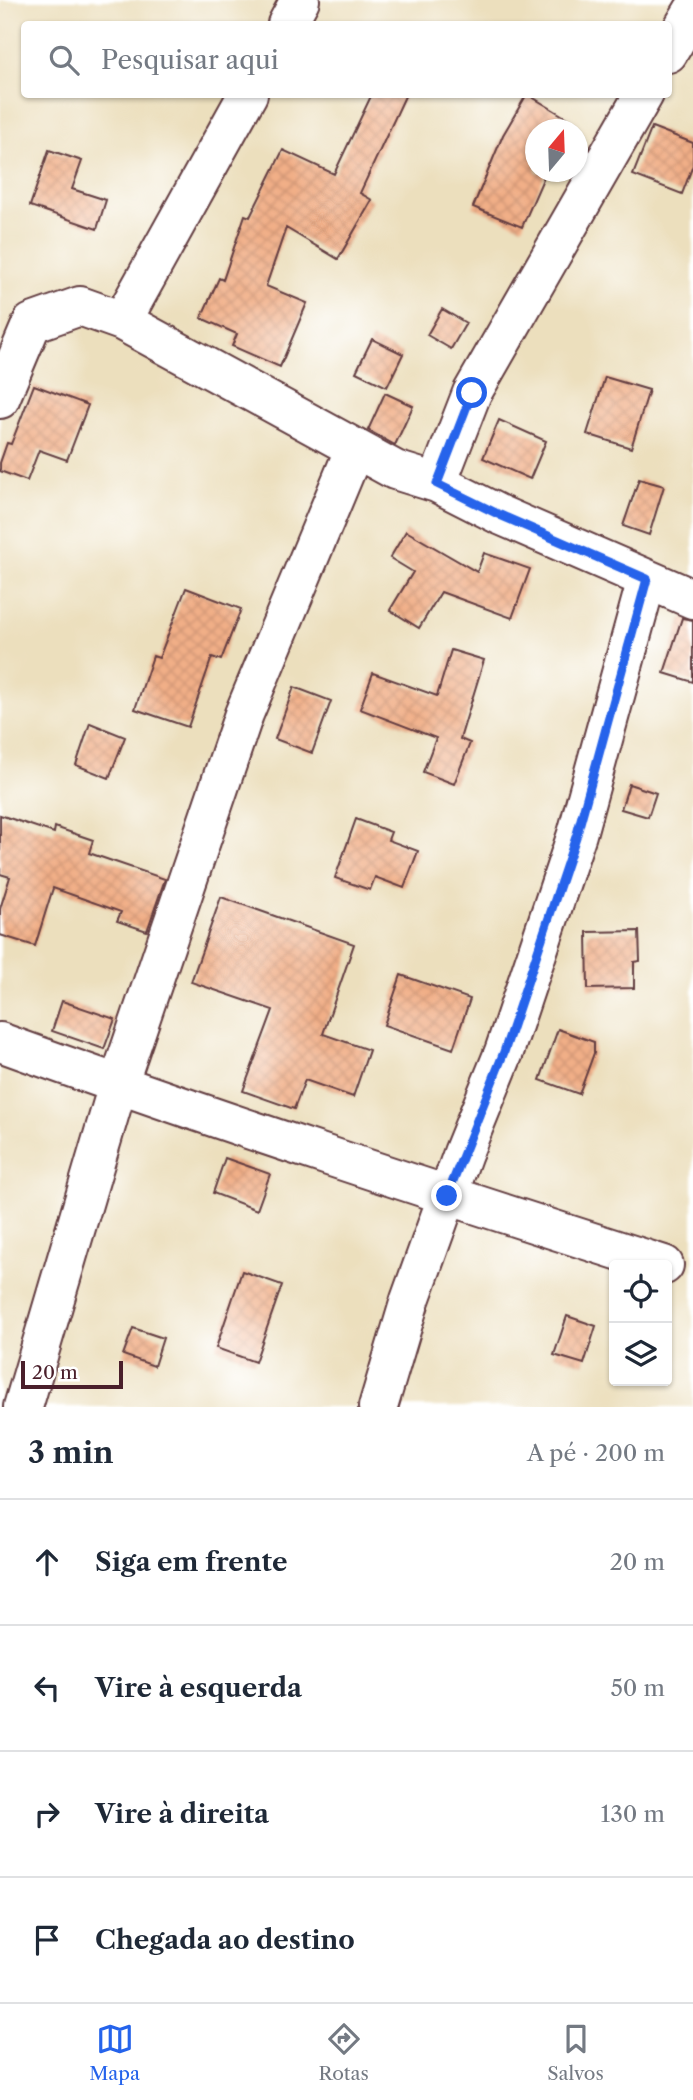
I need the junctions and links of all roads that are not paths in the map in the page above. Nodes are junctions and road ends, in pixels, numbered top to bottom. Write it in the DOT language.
graph roads {
  1 [pos="300,0"];
  2 [pos="693,11"];
  3 [pos="288,21"];
  4 [pos="672,46"];
  5 [pos="246,98"];
  6 [pos="642,98"];
  7 [pos="16,320"];
  8 [pos="122,321"];
  9 [pos="0,399"];
  10 [pos="355,448"];
  11 [pos="437,484"];
  12 [pos="647,579"];
  13 [pos="693,599"];
  14 [pos="0,1042"];
  15 [pos="118,1085"];
  16 [pos="447,1196"];
  17 [pos="646,1260"];
  18 [pos="672,1268"];
  19 [pos="693,1275"];
  20 [pos="23,1407"];
  21 [pos="378,1407"];
  1 -- 3 [label="street"];
  2 -- 4 [label="street"];
  5 -- 8 [label="street"];
  6 -- 11 [label="street"];
  7 -- 8 [label="street"];
  7 -- 9 [label="street"];
  8 -- 10 [label="street"];
  10 -- 11 [label="street"];
  10 -- 15 [label="street"];
  11 -- 12 [label="street"];
  12 -- 13 [label="street"];
  12 -- 16 [label="street"];
  14 -- 15 [label="street"];
  15 -- 16 [label="street"];
  15 -- 20 [label="street"];
  16 -- 17 [label="street"];
  16 -- 21 [label="street"];
  18 -- 19 [label="street"];
}
